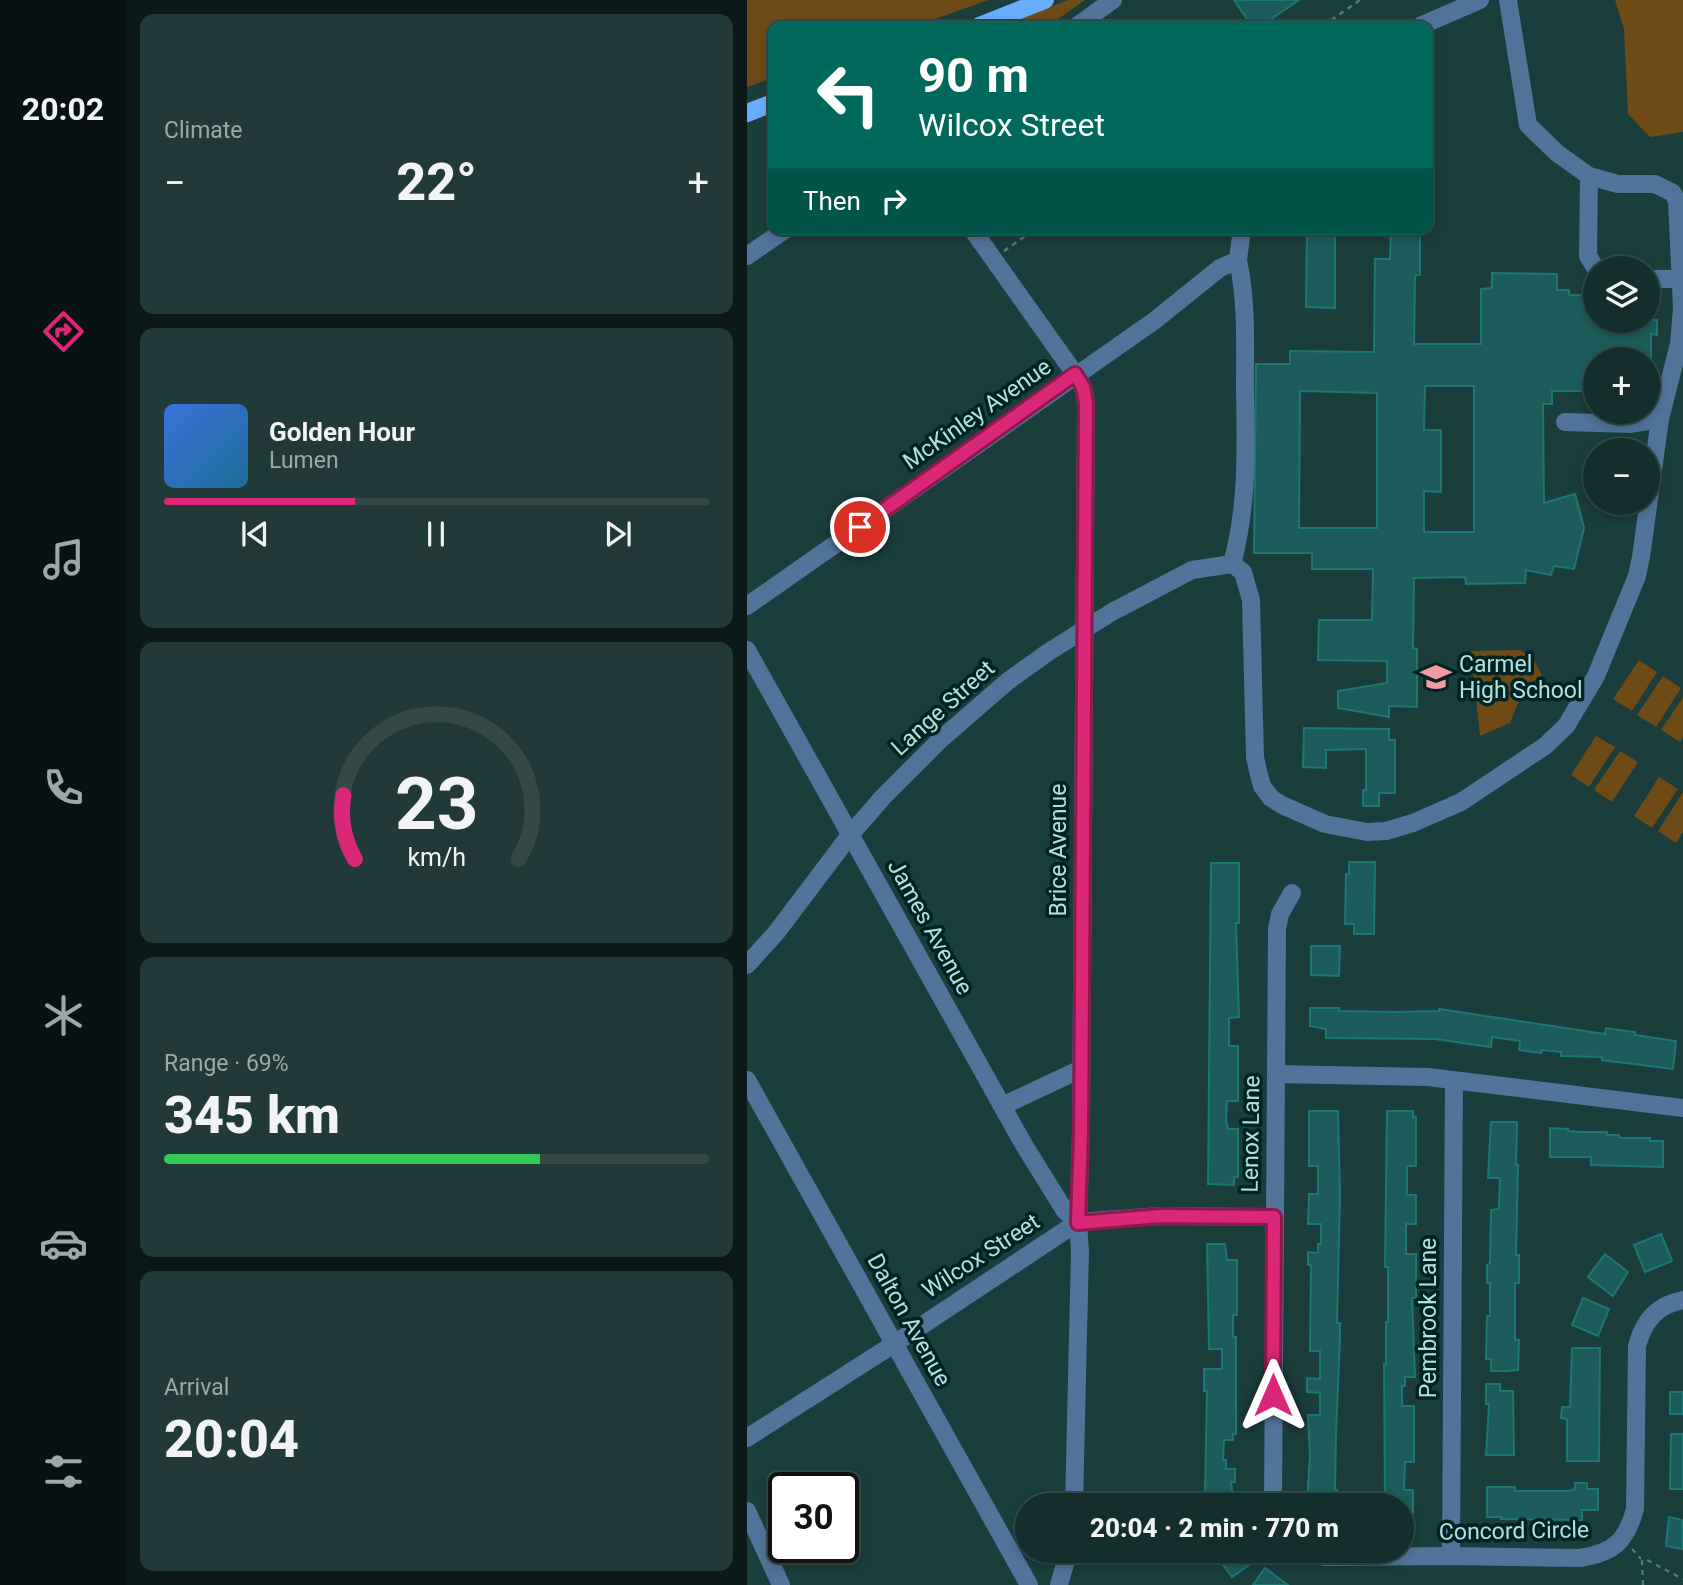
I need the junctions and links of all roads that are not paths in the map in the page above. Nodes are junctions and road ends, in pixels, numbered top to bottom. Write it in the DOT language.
graph roads {
  1 [pos="1045,0"];
  2 [pos="1113,0"];
  3 [pos="1480,0"];
  4 [pos="1508,0"];
  5 [pos="992,21"];
  6 [pos="1084,21"];
  7 [pos="1432,21"];
  8 [pos="768,105"];
  9 [pos="747,113"];
  10 [pos="1589,176"];
  11 [pos="777,235"];
  12 [pos="976,235"];
  13 [pos="1241,235"];
  14 [pos="747,256"];
  15 [pos="1588,256"];
  16 [pos="1238,260"];
  17 [pos="1660,279"];
  18 [pos="1680,279"];
  19 [pos="1075,374"];
  20 [pos="1660,419"];
  21 [pos="1565,422"];
  22 [pos="1583,423"];
  23 [pos="1659,424"];
  24 [pos="1232,564"];
  25 [pos="747,606"];
  26 [pos="1084,629"];
  27 [pos="747,650"];
  28 [pos="850,835"];
  29 [pos="1292,893"];
  30 [pos="747,965"];
  31 [pos="1081,1069"];
  32 [pos="1276,1074"];
  33 [pos="747,1080"];
  34 [pos="1454,1081"];
  35 [pos="1002,1106"];
  36 [pos="1683,1108"];
  37 [pos="1274,1217"];
  38 [pos="1078,1223"];
  39 [pos="1683,1300"];
  40 [pos="894,1344"];
  41 [pos="747,1438"];
  42 [pos="1074,1493"];
  43 [pos="1273,1493"];
  44 [pos="747,1511"];
  45 [pos="1414,1556"];
  46 [pos="1451,1556"];
  47 [pos="1065,1563"];
  48 [pos="781,1585"];
  49 [pos="1029,1585"];
  50 [pos="1059,1585"];
  1 -- 5 [label="main road"];
  2 -- 6 [label="street"];
  3 -- 7 [label="street"];
  4 -- 10 [label="street"];
  8 -- 9 [label="main road"];
  10 -- 15 [label="street"];
  10 -- 18 [label="street"];
  11 -- 14 [label="street"];
  12 -- 19 [label="street, Brice Avenue"];
  13 -- 16 [label="street"];
  16 -- 19 [label="street, McKinley Avenue"];
  16 -- 24 [label="street"];
  17 -- 18 [label="street"];
  18 -- 20 [label="street"];
  19 -- 25 [label="street, McKinley Avenue"];
  19 -- 26 [label="street, Brice Avenue"];
  21 -- 22 [label="street"];
  23 -- 24 [label="street"];
  24 -- 26 [label="street, Lange Street"];
  26 -- 28 [label="street, Lange Street"];
  26 -- 31 [label="street, Brice Avenue"];
  27 -- 28 [label="street, James Avenue"];
  28 -- 30 [label="street, Lange Street"];
  28 -- 35 [label="street, James Avenue"];
  29 -- 32 [label="street, Lenox Lane"];
  31 -- 35 [label="street"];
  31 -- 38 [label="street, Brice Avenue"];
  32 -- 34 [label="street"];
  32 -- 37 [label="street, Lenox Lane"];
  33 -- 40 [label="street, Dalton Avenue"];
  34 -- 36 [label="street"];
  34 -- 46 [label="street, Pembrook Lane"];
  35 -- 38 [label="street, James Avenue"];
  37 -- 38 [label="street, Wilcox Street"];
  37 -- 43 [label="street, Lenox Lane"];
  38 -- 40 [label="street, Wilcox Street"];
  38 -- 42 [label="street, Brice Avenue"];
  39 -- 46 [label="street, Concord Circle"];
  40 -- 41 [label="street, Wilcox Street"];
  40 -- 49 [label="street, Dalton Avenue"];
  44 -- 48 [label="street"];
  45 -- 46 [label="street, Concord Circle"];
  47 -- 50 [label="street"];
}
